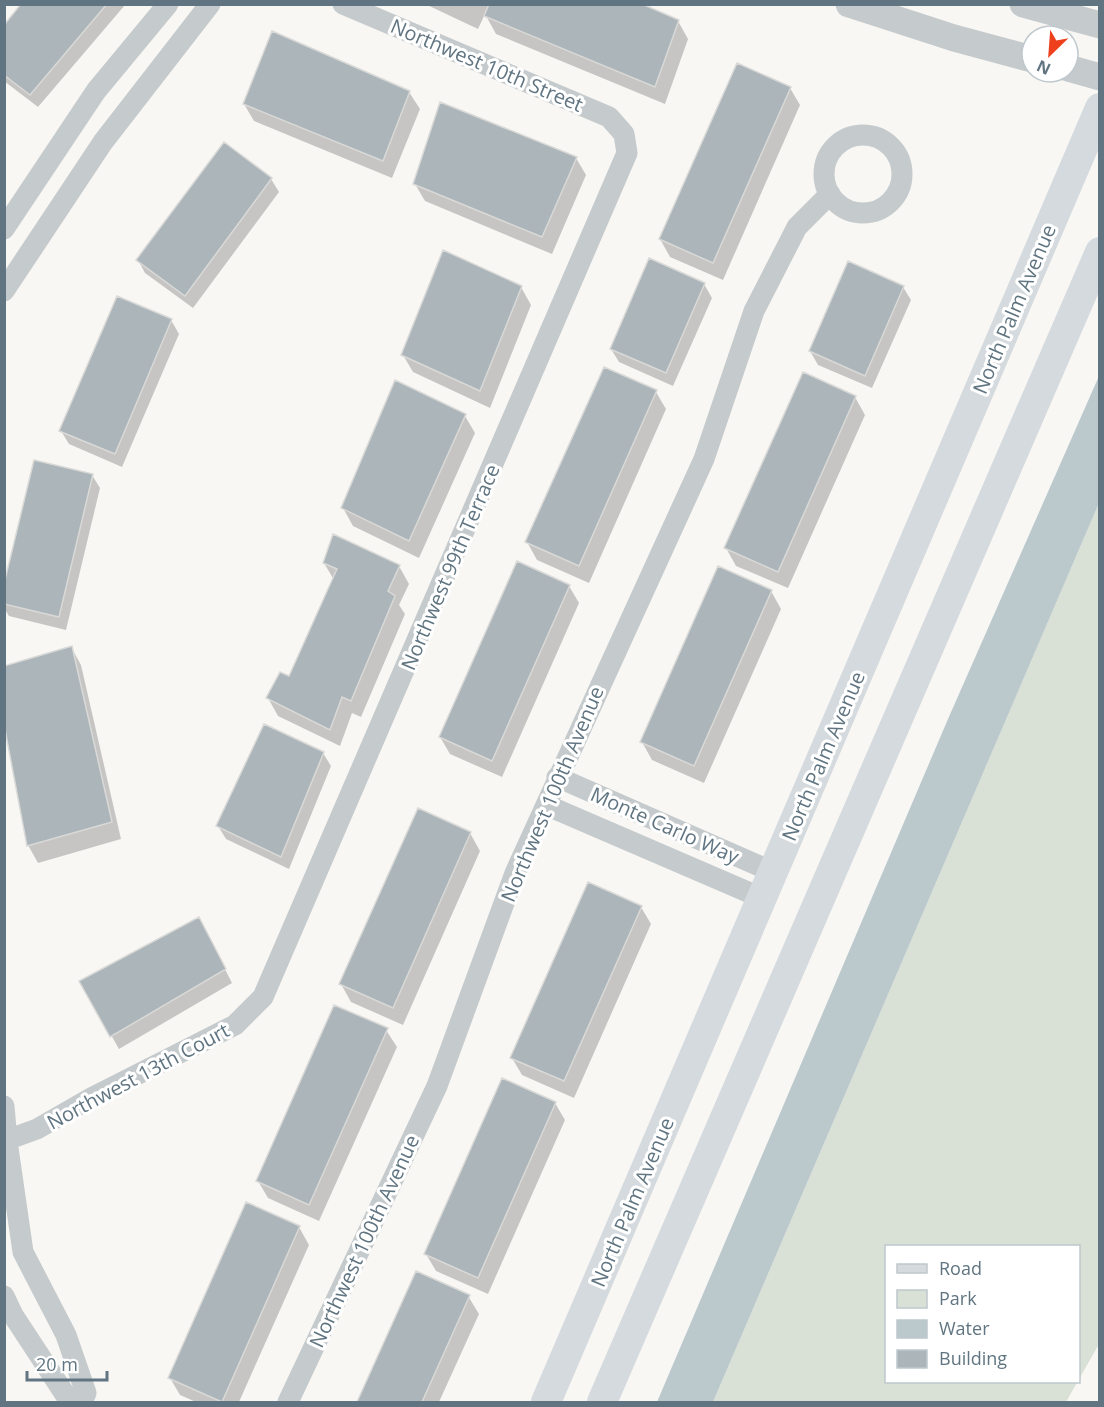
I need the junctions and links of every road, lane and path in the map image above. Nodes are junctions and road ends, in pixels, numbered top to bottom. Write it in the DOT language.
graph roads {
  1 [pos="168,4"];
  2 [pos="210,4"];
  3 [pos="343,4"];
  4 [pos="849,4"];
  5 [pos="1023,4"];
  6 [pos="1100,25"];
  7 [pos="1020,56"];
  8 [pos="1080,71"];
  9 [pos="1100,77"];
  10 [pos="1100,108"];
  11 [pos="624,134"];
  12 [pos="830,194"];
  13 [pos="4,229"];
  14 [pos="1100,252"];
  15 [pos="4,291"];
  16 [pos="557,777"];
  17 [pos="546,805"];
  18 [pos="768,885"];
  19 [pos="263,997"];
  20 [pos="4,1106"];
  21 [pos="6,1141"];
  22 [pos="4,1296"];
  23 [pos="85,1400"];
  24 [pos="288,1402"];
  25 [pos="546,1402"];
  26 [pos="602,1402"];
  1 -- 13 [label="street"];
  2 -- 15 [label="street"];
  3 -- 11 [label="street, Northwest 10th Street"];
  4 -- 7 [label="street"];
  5 -- 6 [label="street"];
  8 -- 9 [label="street"];
  10 -- 18 [label="main road, North Palm Avenue"];
  11 -- 19 [label="street, Northwest 99th Terrace"];
  12 -- 16 [label="street, Northwest 100th Avenue"];
  14 -- 26 [label="main road"];
  16 -- 17 [label="street, Northwest 100th Avenue"];
  16 -- 18 [label="street, Monte Carlo Way"];
  17 -- 18 [label="street, Monte Carlo Way"];
  17 -- 24 [label="street, Northwest 100th Avenue"];
  18 -- 25 [label="main road, North Palm Avenue"];
  19 -- 21 [label="street, Northwest 13th Court"];
  20 -- 21 [label="street"];
  21 -- 23 [label="street"];
  22 -- 23 [label="street"];
}
